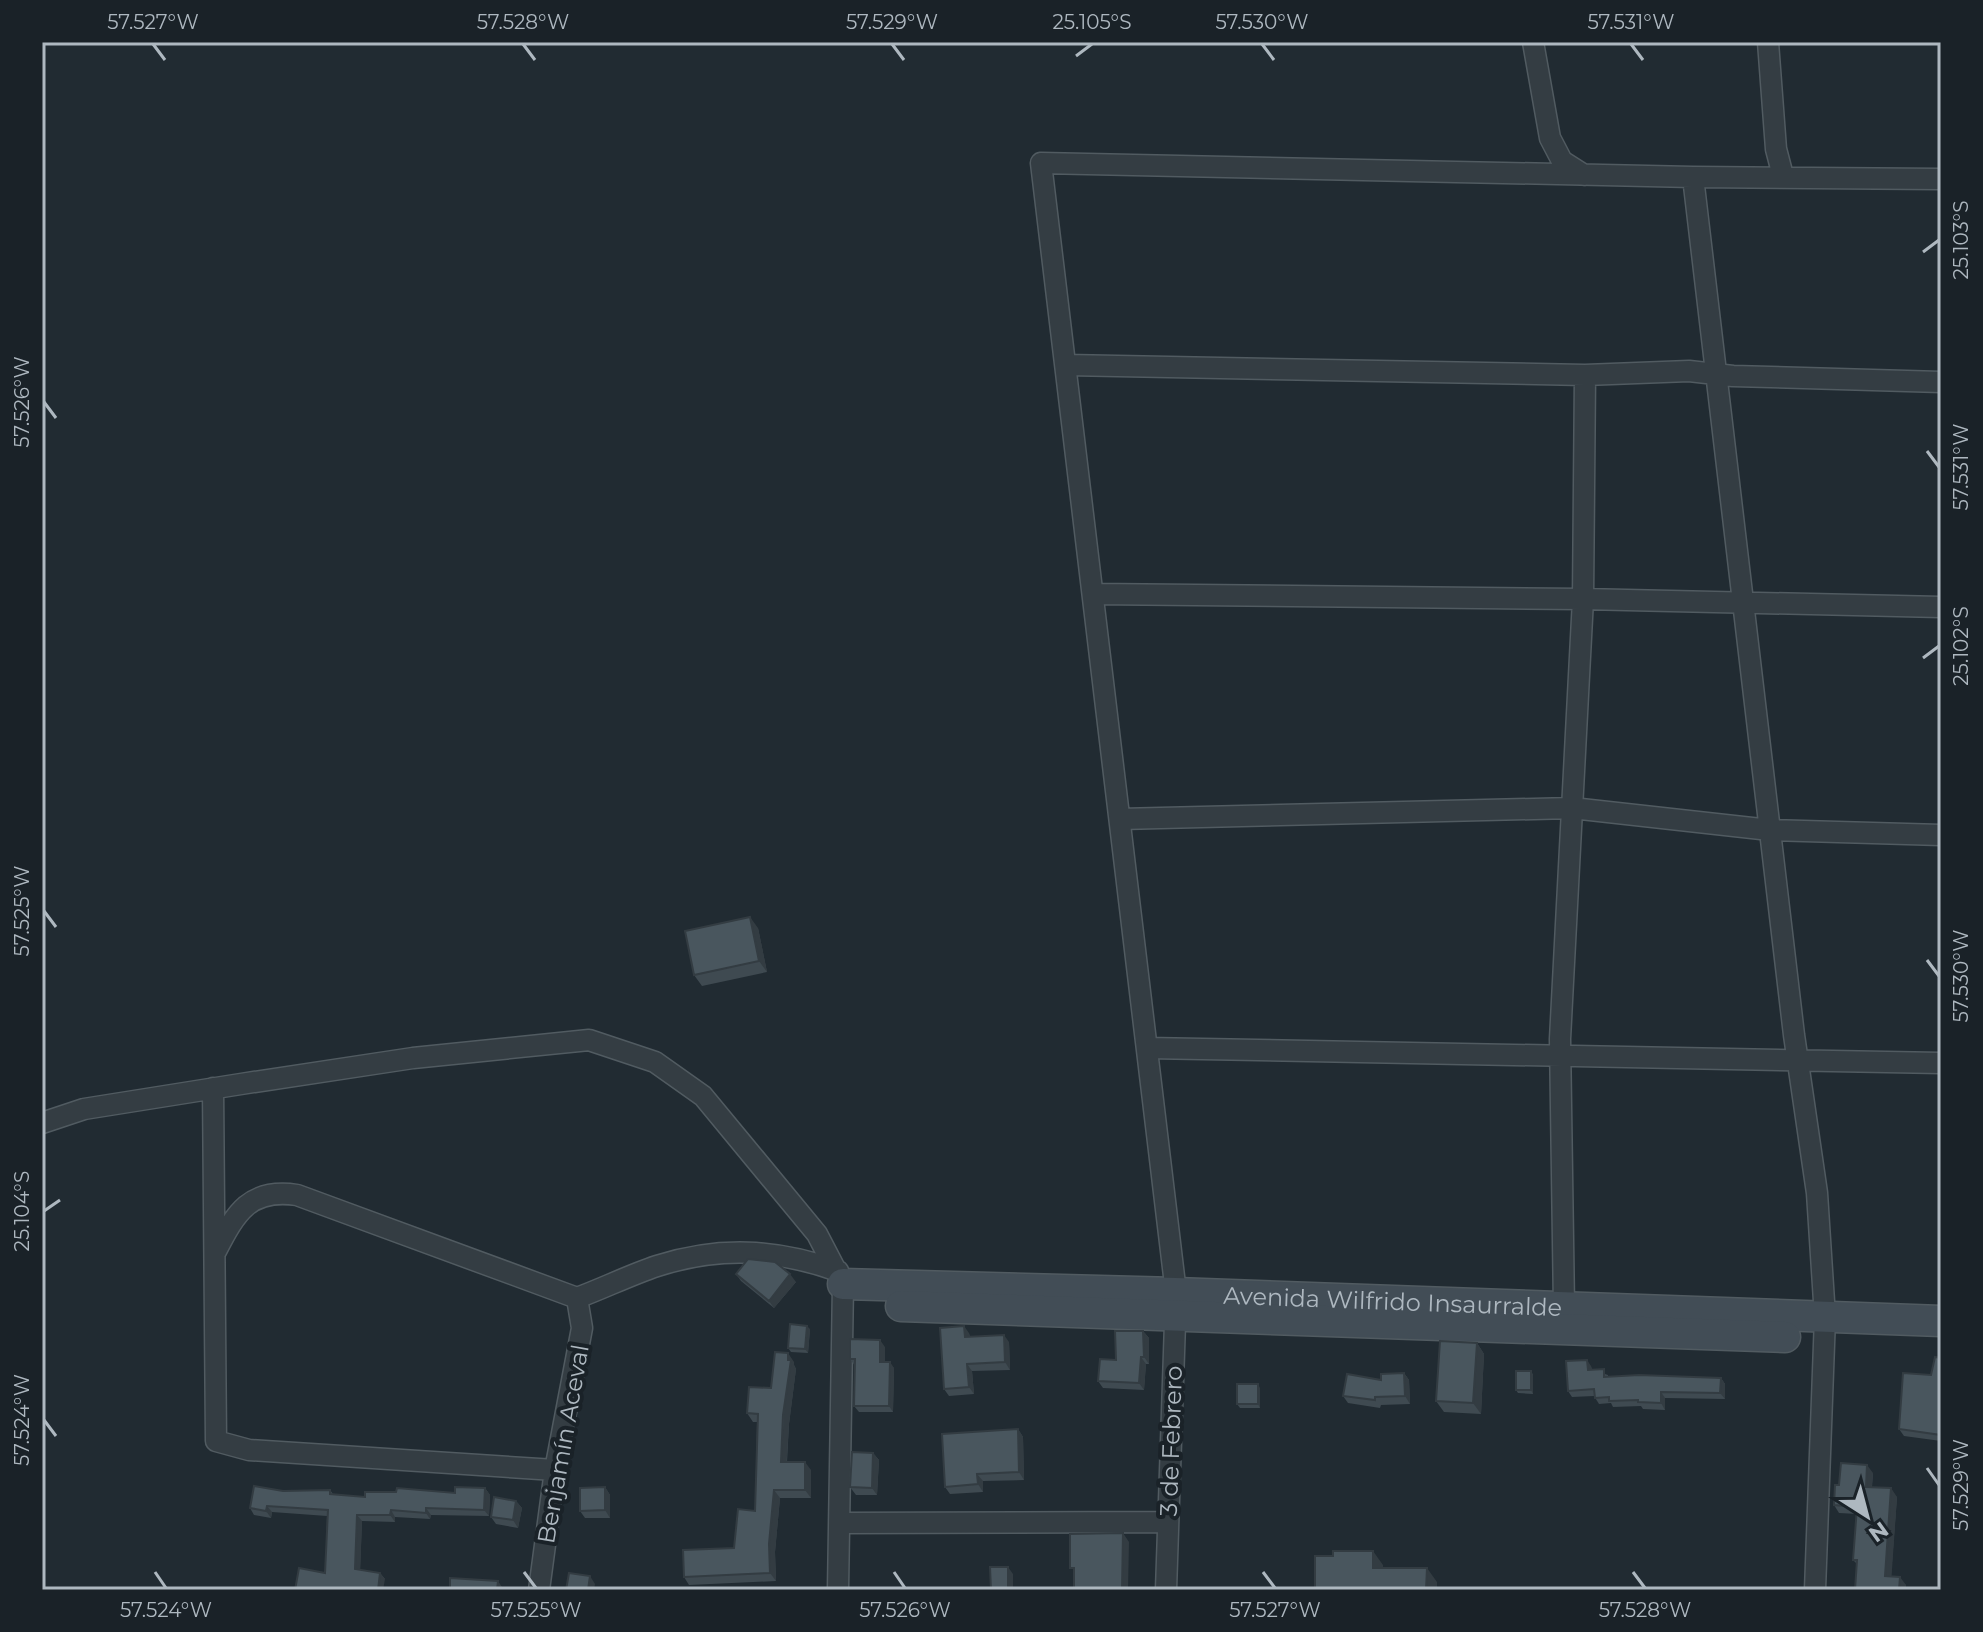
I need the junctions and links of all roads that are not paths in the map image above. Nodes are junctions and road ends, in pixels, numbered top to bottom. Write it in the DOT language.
graph roads {
  1 [pos="1533,42"];
  2 [pos="1768,42"];
  3 [pos="1584,175"];
  4 [pos="1783,176"];
  5 [pos="1693,177"];
  6 [pos="1941,179"];
  7 [pos="1066,365"];
  8 [pos="1716,374"];
  9 [pos="1585,375"];
  10 [pos="1941,382"];
  11 [pos="1093,594"];
  12 [pos="1583,599"];
  13 [pos="1743,604"];
  14 [pos="1941,607"];
  15 [pos="1572,808"];
  16 [pos="1120,819"];
  17 [pos="1770,830"];
  18 [pos="1941,835"];
  19 [pos="1147,1048"];
  20 [pos="1560,1056"];
  21 [pos="1798,1060"];
  22 [pos="1941,1063"];
  23 [pos="213,1088"];
  24 [pos="42,1123"];
  25 [pos="214,1254"];
  26 [pos="842,1286"];
  27 [pos="577,1298"];
  28 [pos="1176,1305"];
  29 [pos="1564,1308"];
  30 [pos="1941,1321"];
  31 [pos="1824,1328"];
  32 [pos="1941,1342"];
  33 [pos="555,1470"];
  34 [pos="1168,1522"];
  35 [pos="840,1523"];
  36 [pos="539,1590"];
  37 [pos="838,1590"];
  38 [pos="1166,1590"];
  39 [pos="1815,1590"];
  1 -- 3 [label="street"];
  2 -- 4 [label="street"];
  3 -- 5 [label="street"];
  3 -- 7 [label="street, 3 de Febrero"];
  4 -- 5 [label="street"];
  4 -- 6 [label="street"];
  5 -- 8 [label="street"];
  7 -- 9 [label="street"];
  7 -- 11 [label="street, 3 de Febrero"];
  8 -- 9 [label="street"];
  8 -- 10 [label="street"];
  8 -- 13 [label="street"];
  9 -- 12 [label="street"];
  11 -- 12 [label="street"];
  11 -- 16 [label="street, 3 de Febrero"];
  12 -- 13 [label="street"];
  12 -- 15 [label="street"];
  13 -- 14 [label="street"];
  13 -- 17 [label="street"];
  15 -- 16 [label="street"];
  15 -- 17 [label="street"];
  15 -- 20 [label="street"];
  16 -- 19 [label="street, 3 de Febrero"];
  17 -- 18 [label="street"];
  17 -- 21 [label="street"];
  19 -- 20 [label="street"];
  19 -- 28 [label="street, 3 de Febrero"];
  20 -- 21 [label="street"];
  20 -- 29 [label="street"];
  21 -- 22 [label="street"];
  21 -- 31 [label="street"];
  23 -- 24 [label="street"];
  23 -- 25 [label="street"];
  23 -- 26 [label="street"];
  25 -- 27 [label="street"];
  25 -- 33 [label="street"];
  26 -- 27 [label="street"];
  26 -- 28 [label="street, Avenida Wilfrido Insaurralde"];
  26 -- 35 [label="street"];
  27 -- 33 [label="street, Benjamín Aceval"];
  28 -- 29 [label="street, Avenida Wilfrido Insaurralde"];
  28 -- 31 [label="street, Avenida Wilfrido Insaurralde"];
  28 -- 34 [label="street, 3 de Febrero"];
  29 -- 31 [label="street, Avenida Wilfrido Insaurralde"];
  30 -- 31 [label="street, Avenida Wilfrido Insaurralde"];
  31 -- 32 [label="street, Avenida Wilfrido Insaurralde"];
  31 -- 39 [label="street"];
  33 -- 36 [label="street, Benjamín Aceval"];
  34 -- 35 [label="street"];
  34 -- 38 [label="street, 3 de Febrero"];
  35 -- 37 [label="street"];
}
